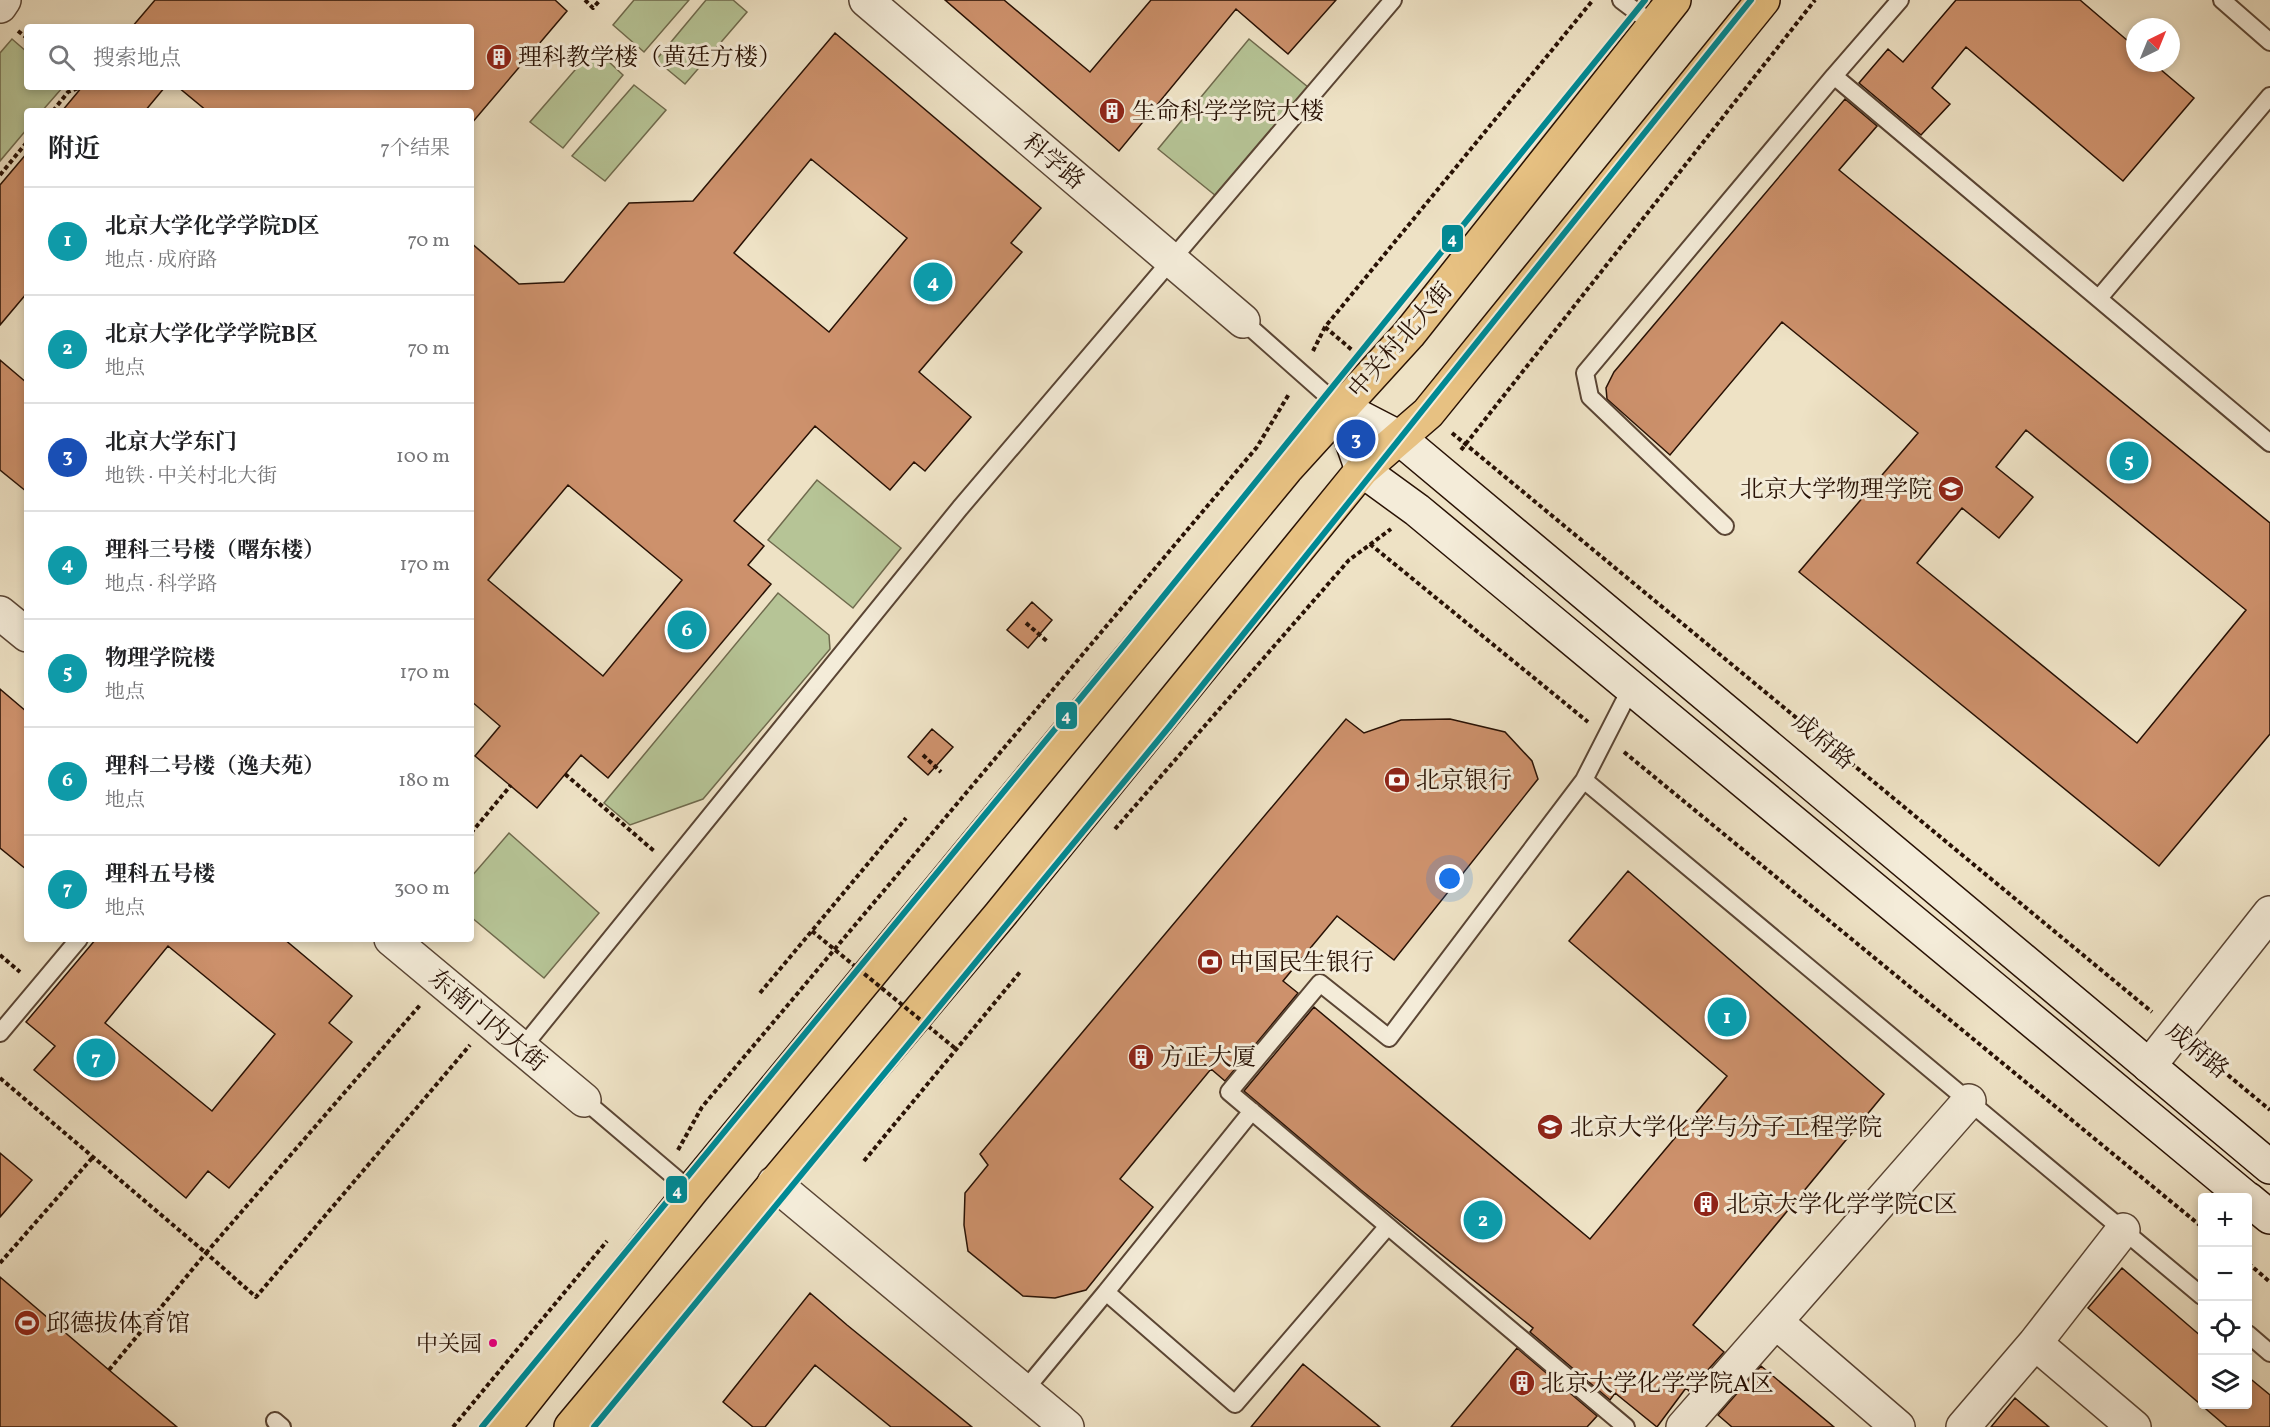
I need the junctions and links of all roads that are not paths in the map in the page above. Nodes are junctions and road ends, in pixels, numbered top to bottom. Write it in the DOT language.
graph roads {
  1 [pos="4,0"];
  2 [pos="866,0"];
  3 [pos="1393,0"];
  4 [pos="1621,0"];
  5 [pos="1674,0"];
  6 [pos="1762,0"];
  7 [pos="1900,0"];
  8 [pos="2222,0"];
  9 [pos="0,6"];
  10 [pos="1654,26"];
  11 [pos="2270,42"];
  12 [pos="1834,76"];
  13 [pos="2270,96"];
  14 [pos="1170,259"];
  15 [pos="2099,298"];
  16 [pos="1243,321"];
  17 [pos="1340,407"];
  18 [pos="1398,437"];
  19 [pos="2270,443"];
  20 [pos="1362,470"];
  21 [pos="1725,526"];
  22 [pos="0,613"];
  23 [pos="24,633"];
  24 [pos="1632,688"];
  25 [pos="1584,780"];
  26 [pos="2270,913"];
  27 [pos="76,942"];
  28 [pos="395,942"];
  29 [pos="0,1033"];
  30 [pos="522,1048"];
  31 [pos="2149,1066"];
  32 [pos="584,1100"];
  33 [pos="1969,1101"];
  34 [pos="1252,1111"];
  35 [pos="2270,1167"];
  36 [pos="774,1183"];
  37 [pos="691,1191"];
  38 [pos="2241,1193"];
  39 [pos="2252,1202"];
  40 [pos="2270,1217"];
  41 [pos="1388,1226"];
  42 [pos="2124,1230"];
  43 [pos="1106,1292"];
  44 [pos="2198,1293"];
  45 [pos="1776,1322"];
  46 [pos="2252,1338"];
  47 [pos="2035,1343"];
  48 [pos="2270,1353"];
  49 [pos="1024,1392"];
  50 [pos="504,1427"];
  51 [pos="571,1427"];
  52 [pos="1067,1427"];
  53 [pos="1626,1427"];
  54 [pos="1683,1427"];
  55 [pos="1898,1427"];
  56 [pos="1963,1427"];
  57 [pos="2134,1427"];
  1 -- 9 [label="main road"];
  2 -- 14 [label="main road, 科学路"];
  3 -- 14 [label="lane"];
  4 -- 10 [label="lane"];
  5 -- 10 [label="main road, 中关村北大街"];
  6 -- 18 [label="main road"];
  7 -- 12 [label="lane"];
  8 -- 11 [label="lane"];
  10 -- 17 [label="main road, 中关村北大街"];
  12 -- 15 [label="lane"];
  12 -- 21 [label="lane"];
  13 -- 15 [label="lane"];
  14 -- 16 [label="main road, 科学路"];
  14 -- 30 [label="lane"];
  15 -- 19 [label="lane"];
  16 -- 17 [label="lane"];
  17 -- 18 [label="main road, 成府路"];
  17 -- 20 [label="main road"];
  17 -- 37 [label="main road, 中关村北大街"];
  18 -- 20 [label="main road"];
  18 -- 31 [label="main road, 成府路"];
  20 -- 24 [label="main road"];
  20 -- 36 [label="main road"];
  22 -- 23 [label="main road"];
  24 -- 25 [label="lane"];
  24 -- 38 [label="main road"];
  25 -- 33 [label="lane"];
  25 -- 34 [label="lane"];
  26 -- 31 [label="main road"];
  27 -- 29 [label="lane"];
  28 -- 30 [label="main road, 东南门内大街"];
  30 -- 32 [label="main road, 东南门内大街"];
  31 -- 35 [label="main road, 成府路"];
  32 -- 37 [label="lane"];
  33 -- 42 [label="lane"];
  33 -- 45 [label="main road"];
  34 -- 41 [label="lane"];
  34 -- 43 [label="lane"];
  36 -- 49 [label="main road"];
  36 -- 51 [label="main road"];
  37 -- 50 [label="main road, 中关村北大街"];
  39 -- 40 [label="main road"];
  41 -- 43 [label="lane"];
  41 -- 53 [label="lane"];
  42 -- 44 [label="lane"];
  42 -- 47 [label="main road"];
  43 -- 49 [label="lane"];
  45 -- 54 [label="main road"];
  45 -- 55 [label="main road"];
  46 -- 48 [label="lane"];
  47 -- 56 [label="main road"];
  47 -- 57 [label="main road"];
  49 -- 52 [label="main road"];
}
